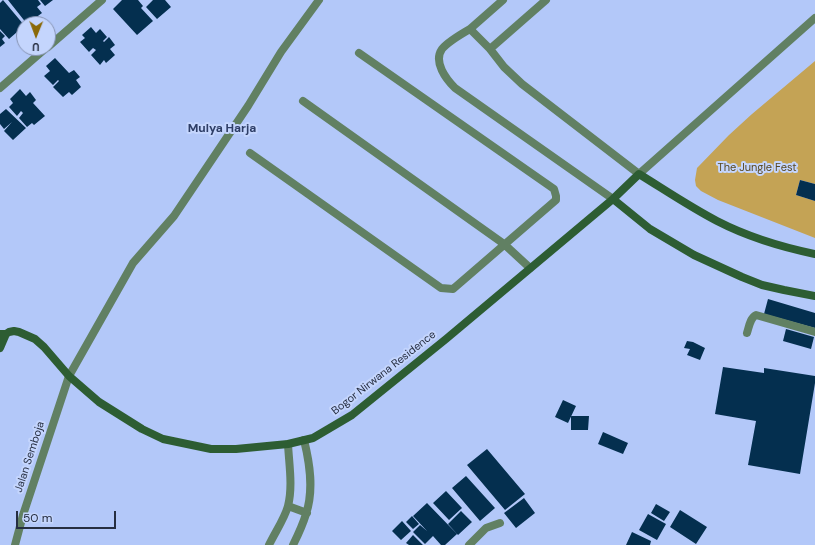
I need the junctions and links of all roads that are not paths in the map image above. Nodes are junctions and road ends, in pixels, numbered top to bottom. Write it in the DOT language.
graph roads {
  1 [pos="102,0"];
  2 [pos="319,0"];
  3 [pos="503,0"];
  4 [pos="546,0"];
  5 [pos="815,18"];
  6 [pos="470,29"];
  7 [pos="56,39"];
  8 [pos="490,49"];
  9 [pos="359,53"];
  10 [pos="37,56"];
  11 [pos="0,88"];
  12 [pos="303,101"];
  13 [pos="250,153"];
  14 [pos="639,174"];
  15 [pos="613,199"];
  16 [pos="504,244"];
  17 [pos="815,254"];
  18 [pos="530,268"];
  19 [pos="815,296"];
  20 [pos="815,332"];
  21 [pos="747,333"];
  22 [pos="3,334"];
  23 [pos="0,348"];
  24 [pos="69,376"];
  25 [pos="304,440"];
  26 [pos="288,444"];
  27 [pos="288,506"];
  28 [pos="307,513"];
  29 [pos="500,523"];
  30 [pos="15,545"];
  31 [pos="269,545"];
  32 [pos="293,545"];
  33 [pos="469,545"];
  1 -- 7 [label="street"];
  2 -- 24 [label="street, Jalan Semboja"];
  3 -- 6 [label="street"];
  4 -- 8 [label="street"];
  5 -- 14 [label="street"];
  6 -- 8 [label="street"];
  6 -- 15 [label="street"];
  8 -- 14 [label="street"];
  9 -- 16 [label="street"];
  10 -- 11 [label="street"];
  12 -- 16 [label="street"];
  13 -- 16 [label="street"];
  14 -- 15 [label="street, Bogor Nirwana Residence"];
  14 -- 17 [label="street"];
  15 -- 18 [label="street, Bogor Nirwana Residence"];
  15 -- 19 [label="street"];
  16 -- 18 [label="street"];
  18 -- 25 [label="street, Bogor Nirwana Residence"];
  20 -- 21 [label="street"];
  22 -- 23 [label="street, Bogor Nirwana Residence"];
  22 -- 24 [label="street, Bogor Nirwana Residence"];
  24 -- 26 [label="street, Bogor Nirwana Residence"];
  24 -- 30 [label="street, Jalan Semboja"];
  25 -- 26 [label="street, Bogor Nirwana Residence"];
  25 -- 28 [label="street"];
  26 -- 27 [label="street"];
  27 -- 28 [label="street"];
  27 -- 31 [label="street"];
  28 -- 32 [label="street"];
  29 -- 33 [label="street"];
}
